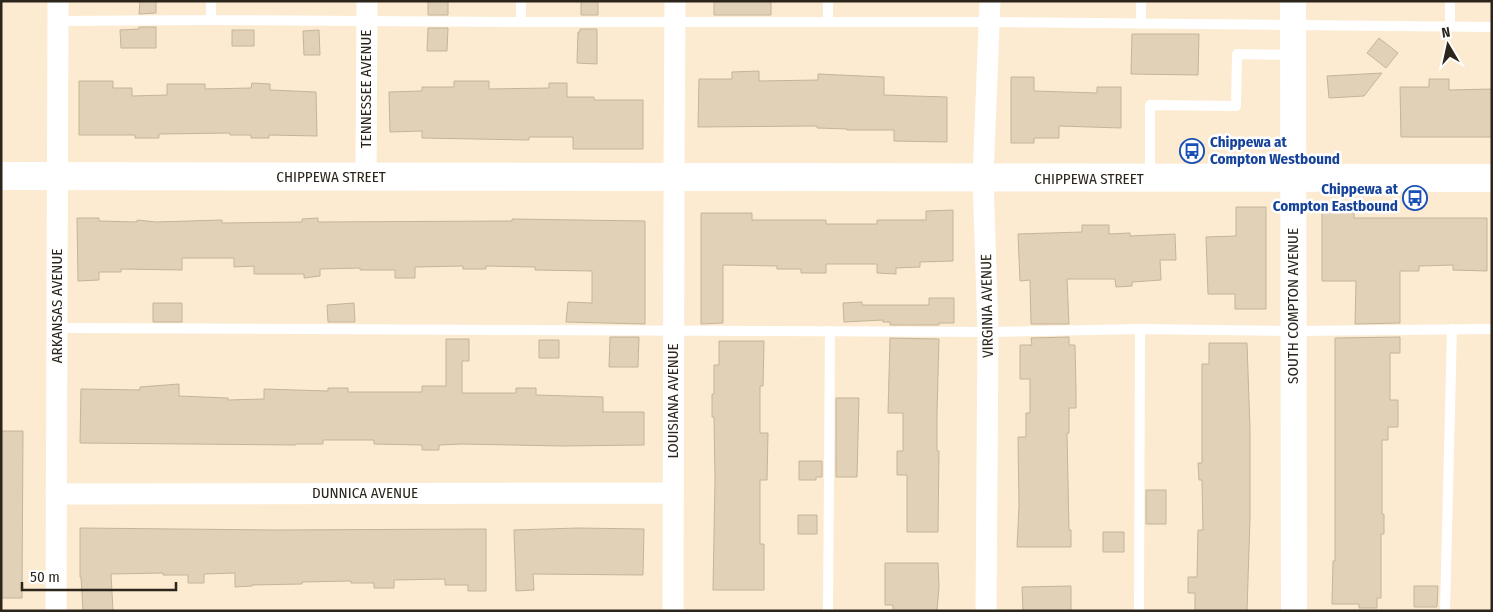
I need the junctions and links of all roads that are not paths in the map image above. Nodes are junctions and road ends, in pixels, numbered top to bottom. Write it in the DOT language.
graph roads {
  1 [pos="211,1"];
  2 [pos="521,1"];
  3 [pos="675,1"];
  4 [pos="828,1"];
  5 [pos="1141,1"];
  6 [pos="1450,1"];
  7 [pos="58,11"];
  8 [pos="367,11"];
  9 [pos="990,12"];
  10 [pos="1293,14"];
  11 [pos="211,20"];
  12 [pos="522,22"];
  13 [pos="828,22"];
  14 [pos="674,23"];
  15 [pos="1142,24"];
  16 [pos="1450,27"];
  17 [pos="1492,27"];
  18 [pos="1293,55"];
  19 [pos="1,176"];
  20 [pos="58,176"];
  21 [pos="366,177"];
  22 [pos="674,178"];
  23 [pos="983,178"];
  24 [pos="1293,178"];
  25 [pos="1492,178"];
  26 [pos="1150,179"];
  27 [pos="57,328"];
  28 [pos="1140,329"];
  29 [pos="1452,329"];
  30 [pos="1492,329"];
  31 [pos="674,330"];
  32 [pos="830,331"];
  33 [pos="1294,331"];
  34 [pos="988,332"];
  35 [pos="673,493"];
  36 [pos="56,494"];
  37 [pos="56,611"];
  38 [pos="672,611"];
  39 [pos="828,611"];
  40 [pos="986,611"];
  41 [pos="1139,611"];
  42 [pos="1294,611"];
  43 [pos="1446,611"];
  1 -- 11 [label="lane"];
  2 -- 12 [label="lane"];
  3 -- 14 [label="street, LOUISIANA AVENUE"];
  4 -- 13 [label="lane"];
  5 -- 15 [label="lane"];
  6 -- 16 [label="lane"];
  7 -- 11 [label="lane"];
  7 -- 20 [label="street, ARKANSAS AVENUE"];
  8 -- 11 [label="lane"];
  8 -- 12 [label="lane"];
  8 -- 21 [label="street, TENNESSEE AVENUE"];
  9 -- 13 [label="lane"];
  9 -- 15 [label="lane"];
  9 -- 23 [label="street, VIRGINIA AVENUE"];
  10 -- 15 [label="lane"];
  10 -- 16 [label="lane"];
  10 -- 18 [label="street, SOUTH COMPTON AVENUE"];
  12 -- 14 [label="lane"];
  13 -- 14 [label="lane"];
  14 -- 22 [label="street, LOUISIANA AVENUE"];
  16 -- 17 [label="lane"];
  18 -- 24 [label="street, SOUTH COMPTON AVENUE"];
  18 -- 26 [label="lane"];
  19 -- 20 [label="main road, CHIPPEWA STREET"];
  20 -- 21 [label="main road, CHIPPEWA STREET"];
  20 -- 27 [label="street, ARKANSAS AVENUE"];
  21 -- 22 [label="main road, CHIPPEWA STREET"];
  22 -- 23 [label="main road, CHIPPEWA STREET"];
  22 -- 31 [label="street, LOUISIANA AVENUE"];
  23 -- 26 [label="main road, CHIPPEWA STREET"];
  23 -- 34 [label="street, VIRGINIA AVENUE"];
  24 -- 25 [label="main road, CHIPPEWA STREET"];
  24 -- 26 [label="main road, CHIPPEWA STREET"];
  24 -- 33 [label="street, SOUTH COMPTON AVENUE"];
  27 -- 31 [label="lane"];
  27 -- 36 [label="street, ARKANSAS AVENUE"];
  28 -- 33 [label="lane"];
  28 -- 34 [label="lane"];
  28 -- 41 [label="lane"];
  29 -- 30 [label="lane"];
  29 -- 33 [label="lane"];
  29 -- 43 [label="lane"];
  31 -- 32 [label="lane"];
  31 -- 35 [label="street, LOUISIANA AVENUE"];
  32 -- 34 [label="lane"];
  32 -- 39 [label="lane"];
  33 -- 42 [label="street, SOUTH COMPTON AVENUE"];
  34 -- 40 [label="street, VIRGINIA AVENUE"];
  35 -- 36 [label="street, DUNNICA AVENUE"];
  35 -- 38 [label="street, LOUISIANA AVENUE"];
  36 -- 37 [label="street, ARKANSAS AVENUE"];
}
